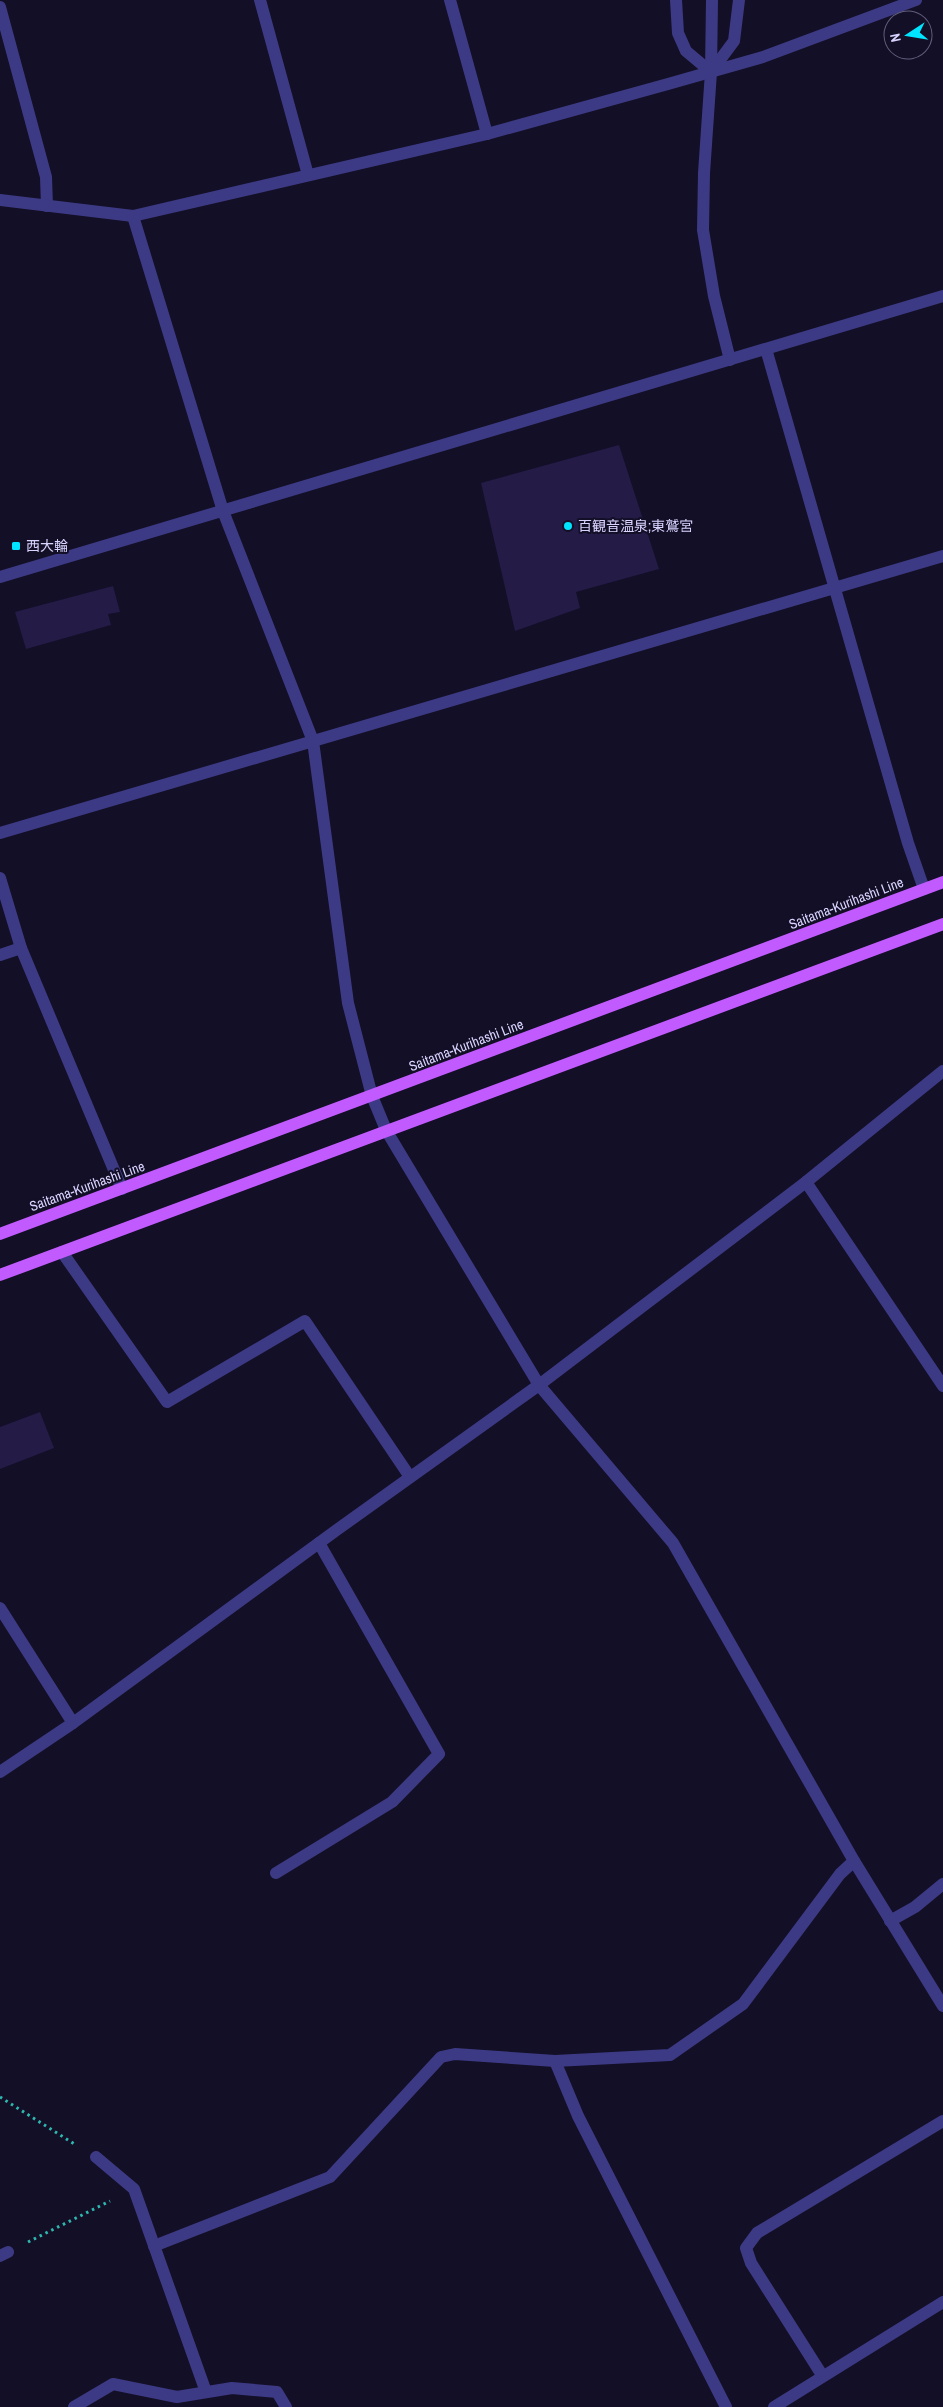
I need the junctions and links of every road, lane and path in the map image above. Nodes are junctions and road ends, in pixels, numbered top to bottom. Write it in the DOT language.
graph roads {
  1 [pos="260,0"];
  2 [pos="450,0"];
  3 [pos="676,0"];
  4 [pos="712,0"];
  5 [pos="739,0"];
  6 [pos="916,0"];
  7 [pos="0,7"];
  8 [pos="711,72"];
  9 [pos="487,134"];
  10 [pos="308,174"];
  11 [pos="0,200"];
  12 [pos="47,206"];
  13 [pos="133,216"];
  14 [pos="943,296"];
  15 [pos="766,349"];
  16 [pos="730,360"];
  17 [pos="223,511"];
  18 [pos="943,556"];
  19 [pos="0,577"];
  20 [pos="834,588"];
  21 [pos="312,741"];
  22 [pos="0,833"];
  23 [pos="0,878"];
  24 [pos="943,882"];
  25 [pos="924,889"];
  26 [pos="943,924"];
  27 [pos="21,948"];
  28 [pos="0,955"];
  29 [pos="943,1071"];
  30 [pos="372,1096"];
  31 [pos="386,1130"];
  32 [pos="806,1182"];
  33 [pos="122,1189"];
  34 [pos="0,1234"];
  35 [pos="62,1252"];
  36 [pos="0,1275"];
  37 [pos="539,1385"];
  38 [pos="943,1386"];
  39 [pos="410,1477"];
  40 [pos="319,1543"];
  41 [pos="0,1608"];
  42 [pos="73,1723"];
  43 [pos="0,1772"];
  44 [pos="854,1861"];
  45 [pos="276,1873"];
  46 [pos="943,1884"];
  47 [pos="890,1921"];
  48 [pos="943,2006"];
  49 [pos="555,2061"];
  50 [pos="0,2097"];
  51 [pos="943,2121"];
  52 [pos="96,2157"];
  53 [pos="134,2189"];
  54 [pos="154,2246"];
  55 [pos="4,2254"];
  56 [pos="943,2302"];
  57 [pos="822,2375"];
  58 [pos="206,2392"];
  59 [pos="74,2407"];
  60 [pos="286,2407"];
  61 [pos="726,2407"];
  62 [pos="774,2407"];
  1 -- 10 [label="street"];
  2 -- 9 [label="street"];
  3 -- 8 [label="street"];
  4 -- 8 [label="street"];
  5 -- 8 [label="street"];
  6 -- 8 [label="street"];
  7 -- 12 [label="street"];
  8 -- 9 [label="street"];
  8 -- 16 [label="street"];
  9 -- 10 [label="street"];
  10 -- 13 [label="street"];
  11 -- 12 [label="street"];
  12 -- 13 [label="street"];
  13 -- 17 [label="street"];
  14 -- 15 [label="street"];
  15 -- 16 [label="street"];
  15 -- 20 [label="street"];
  16 -- 17 [label="street"];
  17 -- 19 [label="street"];
  17 -- 21 [label="street"];
  18 -- 20 [label="street"];
  20 -- 21 [label="street"];
  20 -- 25 [label="street"];
  21 -- 22 [label="street"];
  21 -- 30 [label="street"];
  23 -- 27 [label="street"];
  24 -- 25 [label="main road, Saitama-Kurihashi Line"];
  25 -- 30 [label="main road, Saitama-Kurihashi Line"];
  26 -- 31 [label="main road"];
  27 -- 28 [label="street"];
  27 -- 33 [label="street"];
  29 -- 32 [label="street"];
  30 -- 31 [label="street"];
  30 -- 33 [label="main road, Saitama-Kurihashi Line"];
  31 -- 35 [label="main road"];
  31 -- 37 [label="street"];
  32 -- 37 [label="street"];
  32 -- 38 [label="street"];
  33 -- 34 [label="main road, Saitama-Kurihashi Line"];
  35 -- 36 [label="main road"];
  35 -- 39 [label="street"];
  37 -- 39 [label="street"];
  37 -- 44 [label="street"];
  39 -- 40 [label="street"];
  40 -- 42 [label="street"];
  40 -- 45 [label="street"];
  41 -- 42 [label="street"];
  42 -- 43 [label="street"];
  44 -- 47 [label="street"];
  44 -- 49 [label="street"];
  46 -- 47 [label="street"];
  47 -- 48 [label="street"];
  49 -- 54 [label="street"];
  49 -- 61 [label="street"];
  50 -- 52 [label="path"];
  51 -- 57 [label="street"];
  52 -- 53 [label="street"];
  53 -- 54 [label="street"];
  53 -- 55 [label="path"];
  54 -- 58 [label="street"];
  56 -- 57 [label="street"];
  57 -- 62 [label="street"];
  58 -- 59 [label="street"];
  58 -- 60 [label="street"];
}
